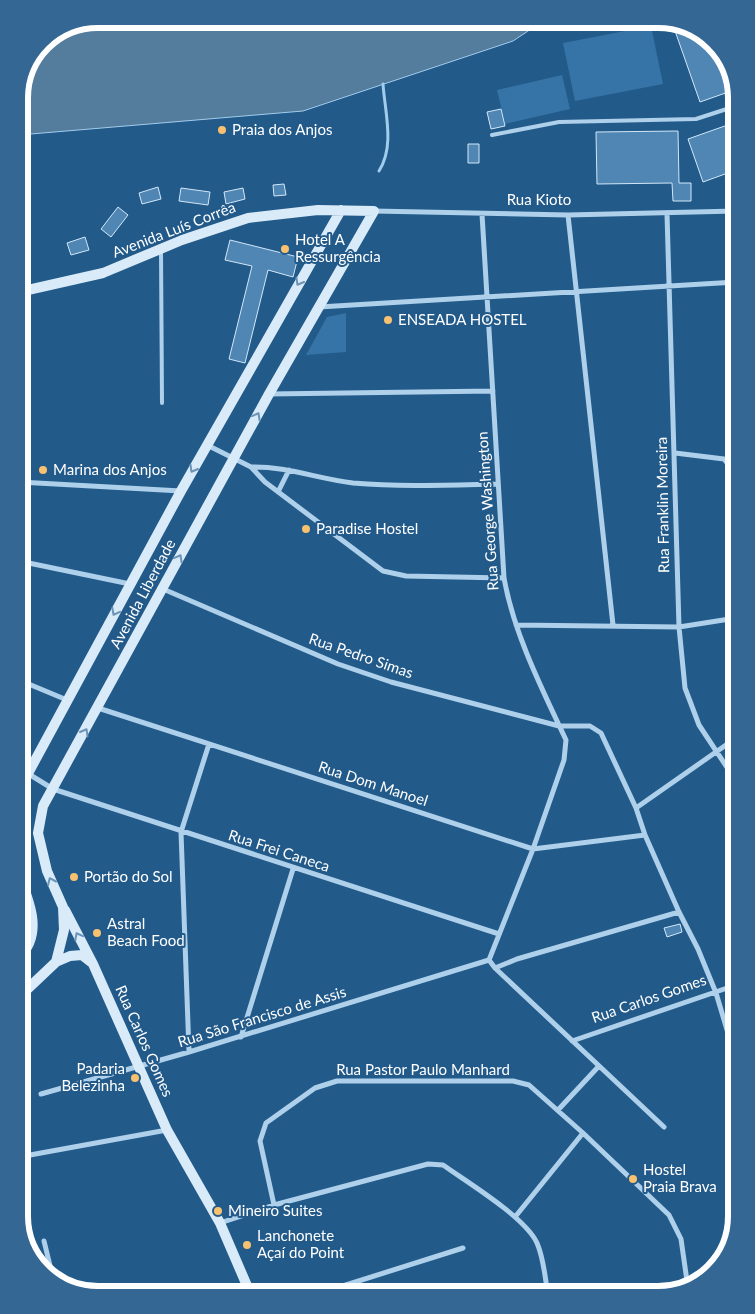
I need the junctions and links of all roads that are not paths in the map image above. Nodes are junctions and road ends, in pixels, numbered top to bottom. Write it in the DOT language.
graph roads {
  1 [pos="728,109"];
  2 [pos="492,136"];
  3 [pos="341,210"];
  4 [pos="374,211"];
  5 [pos="728,211"];
  6 [pos="482,214"];
  7 [pos="667,214"];
  8 [pos="568,215"];
  9 [pos="161,249"];
  10 [pos="728,282"];
  11 [pos="670,286"];
  12 [pos="28,290"];
  13 [pos="576,293"];
  14 [pos="489,298"];
  15 [pos="318,307"];
  16 [pos="492,392"];
  17 [pos="269,394"];
  18 [pos="162,403"];
  19 [pos="207,445"];
  20 [pos="675,453"];
  21 [pos="234,458"];
  22 [pos="728,464"];
  23 [pos="251,468"];
  24 [pos="289,470"];
  25 [pos="28,483"];
  26 [pos="498,484"];
  27 [pos="180,491"];
  28 [pos="278,492"];
  29 [pos="28,563"];
  30 [pos="504,578"];
  31 [pos="130,584"];
  32 [pos="163,588"];
  33 [pos="728,619"];
  34 [pos="516,625"];
  35 [pos="613,625"];
  36 [pos="679,628"];
  37 [pos="28,684"];
  38 [pos="67,700"];
  39 [pos="98,708"];
  40 [pos="559,726"];
  41 [pos="209,744"];
  42 [pos="728,744"];
  43 [pos="716,752"];
  44 [pos="28,762"];
  45 [pos="728,769"];
  46 [pos="28,775"];
  47 [pos="52,789"];
  48 [pos="636,808"];
  49 [pos="181,832"];
  50 [pos="645,835"];
  51 [pos="533,849"];
  52 [pos="293,868"];
  53 [pos="28,898"];
  54 [pos="63,907"];
  55 [pos="679,912"];
  56 [pos="499,934"];
  57 [pos="28,945"];
  58 [pos="489,960"];
  59 [pos="56,962"];
  60 [pos="93,964"];
  61 [pos="495,968"];
  62 [pos="728,988"];
  63 [pos="28,989"];
  64 [pos="716,993"];
  65 [pos="728,1033"];
  66 [pos="240,1037"];
  67 [pos="572,1041"];
  68 [pos="189,1052"];
  69 [pos="598,1066"];
  70 [pos="139,1067"];
  71 [pos="41,1094"];
  72 [pos="558,1110"];
  73 [pos="664,1127"];
  74 [pos="167,1130"];
  75 [pos="583,1133"];
  76 [pos="28,1155"];
  77 [pos="274,1205"];
  78 [pos="515,1217"];
  79 [pos="220,1223"];
  80 [pos="44,1241"];
  81 [pos="463,1248"];
  82 [pos="51,1269"];
  83 [pos="687,1279"];
  84 [pos="247,1286"];
  85 [pos="343,1286"];
  86 [pos="546,1286"];
  1 -- 2 [label="lane"];
  3 -- 4 [label="main road, Rua Kioto"];
  3 -- 9 [label="main road, Avenida Luís Corrêa"];
  3 -- 19 [label="main road, Avenida Liberdade, one-way"];
  4 -- 6 [label="street, Rua Kioto"];
  4 -- 15 [label="main road, Avenida Liberdade"];
  5 -- 7 [label="street, Rua Kioto"];
  6 -- 8 [label="street, Rua Kioto"];
  6 -- 14 [label="street, Rua George Washington"];
  7 -- 8 [label="street, Rua Kioto"];
  7 -- 11 [label="street, Rua Franklin Moreira"];
  8 -- 13 [label="street"];
  9 -- 12 [label="main road, Avenida Luís Corrêa"];
  9 -- 18 [label="lane"];
  10 -- 11 [label="street"];
  11 -- 13 [label="street"];
  11 -- 20 [label="street, Rua Franklin Moreira"];
  13 -- 14 [label="street"];
  13 -- 35 [label="street"];
  14 -- 15 [label="street"];
  14 -- 16 [label="street, Rua George Washington"];
  15 -- 17 [label="main road, Avenida Liberdade"];
  16 -- 17 [label="street"];
  16 -- 26 [label="street, Rua George Washington"];
  21 -- 17 [label="main road, Avenida Liberdade, one-way"];
  19 -- 21 [label="street"];
  19 -- 27 [label="main road, Avenida Liberdade, one-way"];
  20 -- 22 [label="street"];
  20 -- 36 [label="street, Rua Franklin Moreira"];
  21 -- 23 [label="street"];
  32 -- 21 [label="main road, Avenida Liberdade, one-way"];
  23 -- 24 [label="street"];
  23 -- 28 [label="street"];
  24 -- 26 [label="street"];
  24 -- 28 [label="street"];
  25 -- 27 [label="street"];
  26 -- 30 [label="street, Rua George Washington"];
  27 -- 31 [label="main road, Avenida Liberdade"];
  28 -- 30 [label="street"];
  29 -- 31 [label="street"];
  30 -- 34 [label="street, Rua George Washington"];
  31 -- 38 [label="main road, Avenida Liberdade, one-way"];
  32 -- 39 [label="main road, Avenida Liberdade"];
  32 -- 40 [label="street, Rua Pedro Simas"];
  33 -- 36 [label="street"];
  34 -- 35 [label="street"];
  34 -- 40 [label="street, Rua George Washington"];
  35 -- 36 [label="street"];
  36 -- 43 [label="street, Rua Franklin Moreira"];
  37 -- 38 [label="street"];
  38 -- 44 [label="main road, Avenida Liberdade"];
  39 -- 41 [label="street, Rua Dom Manoel"];
  47 -- 39 [label="main road, Avenida Liberdade, one-way"];
  40 -- 48 [label="street, Rua Pedro Simas"];
  40 -- 51 [label="street, Rua George Washington"];
  41 -- 49 [label="street"];
  41 -- 51 [label="street, Rua Dom Manoel"];
  42 -- 43 [label="street"];
  43 -- 45 [label="street, Rua Franklin Moreira"];
  43 -- 48 [label="street"];
  46 -- 47 [label="street, Rua Frei Caneca"];
  47 -- 49 [label="street, Rua Frei Caneca"];
  54 -- 47 [label="main road, Avenida Liberdade, one-way"];
  48 -- 50 [label="street, Rua Pedro Simas"];
  49 -- 52 [label="street, Rua Frei Caneca"];
  49 -- 68 [label="street"];
  50 -- 51 [label="street, Rua Dom Manoel"];
  50 -- 55 [label="street, Rua Pedro Simas"];
  51 -- 56 [label="street, Rua George Washington"];
  52 -- 56 [label="street, Rua Frei Caneca"];
  52 -- 66 [label="street"];
  53 -- 57 [label="main road"];
  54 -- 59 [label="main road, Avenida Liberdade"];
  60 -- 54 [label="main road, Rua Carlos Gomes, one-way"];
  55 -- 61 [label="street"];
  55 -- 64 [label="street, Rua Pedro Simas"];
  56 -- 58 [label="street, Rua George Washington"];
  58 -- 61 [label="street"];
  58 -- 66 [label="street, Rua São Francisco de Assis"];
  59 -- 60 [label="main road"];
  59 -- 63 [label="main road"];
  60 -- 70 [label="main road, Rua Carlos Gomes"];
  61 -- 67 [label="street"];
  62 -- 64 [label="street, Rua Carlos Gomes"];
  64 -- 65 [label="street, Rua Pedro Simas"];
  64 -- 67 [label="street, Rua Carlos Gomes"];
  66 -- 68 [label="street, Rua São Francisco de Assis"];
  67 -- 69 [label="street"];
  68 -- 70 [label="street, Rua São Francisco de Assis"];
  69 -- 72 [label="street"];
  69 -- 73 [label="street"];
  70 -- 71 [label="street, Rua São Francisco de Assis"];
  70 -- 74 [label="main road, Rua Carlos Gomes"];
  72 -- 75 [label="street, Rua Pastor Paulo Manhard"];
  72 -- 77 [label="street, Rua Pastor Paulo Manhard"];
  74 -- 76 [label="street"];
  74 -- 79 [label="main road, Rua Carlos Gomes"];
  75 -- 78 [label="street"];
  75 -- 83 [label="street, Rua Pastor Paulo Manhard"];
  77 -- 78 [label="street"];
  77 -- 79 [label="street"];
  78 -- 86 [label="street"];
  79 -- 84 [label="main road, Rua Carlos Gomes"];
  80 -- 82 [label="street"];
  81 -- 85 [label="street"];
}
